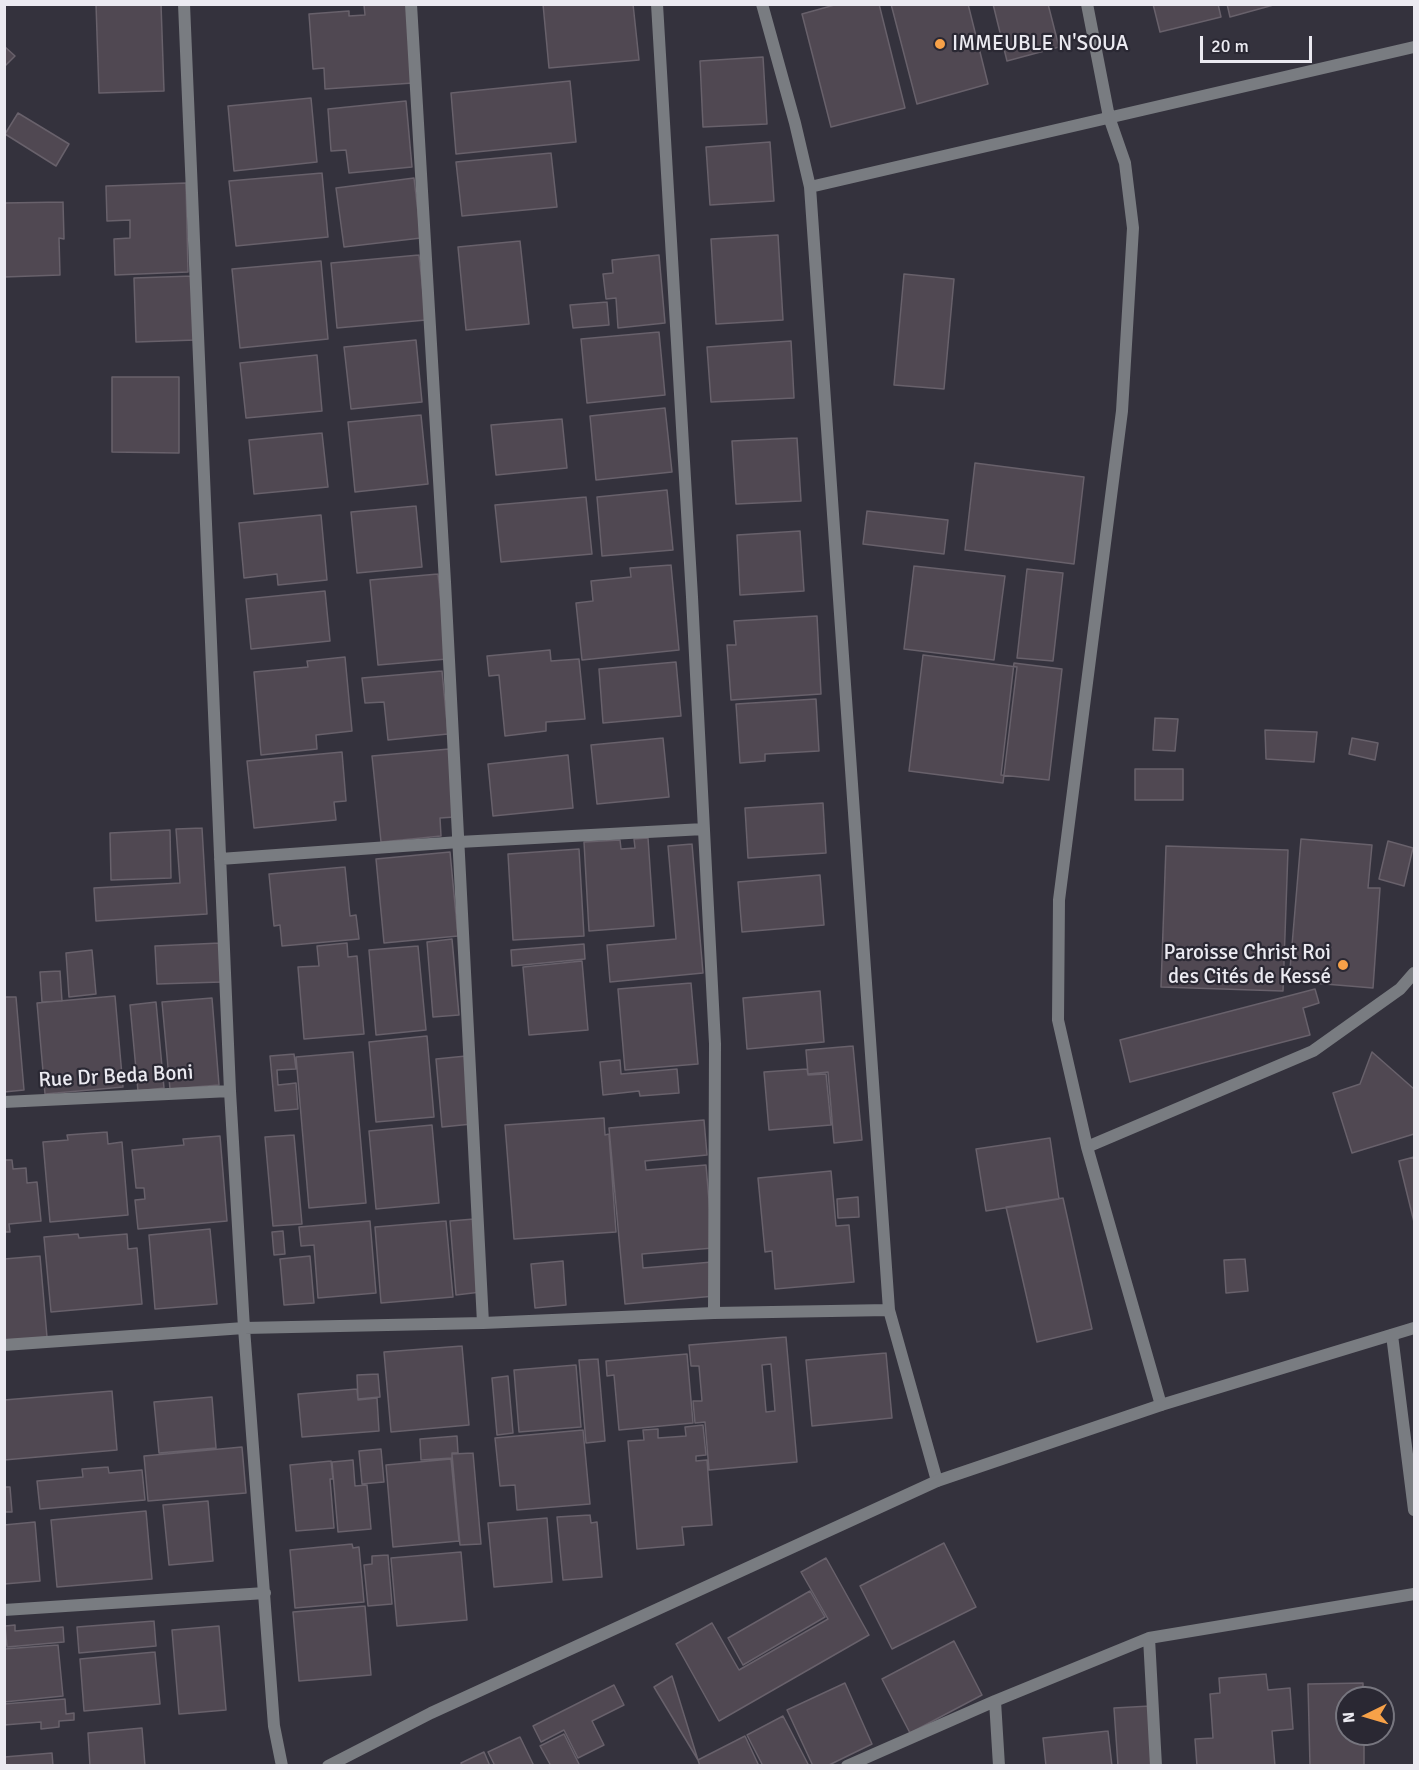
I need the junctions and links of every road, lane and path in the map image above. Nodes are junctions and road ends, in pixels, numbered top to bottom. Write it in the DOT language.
graph roads {
  1 [pos="184,4"];
  2 [pos="411,4"];
  3 [pos="657,4"];
  4 [pos="762,4"];
  5 [pos="1087,4"];
  6 [pos="1414,47"];
  7 [pos="1109,117"];
  8 [pos="810,187"];
  9 [pos="704,830"];
  10 [pos="459,842"];
  11 [pos="220,859"];
  12 [pos="1414,973"];
  13 [pos="230,1091"];
  14 [pos="4,1102"];
  15 [pos="1087,1147"];
  16 [pos="889,1310"];
  17 [pos="714,1313"];
  18 [pos="483,1323"];
  19 [pos="244,1328"];
  20 [pos="1414,1328"];
  21 [pos="1392,1335"];
  22 [pos="4,1345"];
  23 [pos="1161,1405"];
  24 [pos="937,1480"];
  25 [pos="1414,1510"];
  26 [pos="265,1593"];
  27 [pos="1414,1594"];
  28 [pos="4,1610"];
  29 [pos="1149,1638"];
  30 [pos="995,1701"];
  31 [pos="282,1766"];
  32 [pos="328,1766"];
  33 [pos="847,1766"];
  34 [pos="999,1766"];
  35 [pos="1156,1766"];
  1 -- 11 [label="street"];
  2 -- 10 [label="street"];
  3 -- 9 [label="street"];
  4 -- 8 [label="street"];
  5 -- 7 [label="street"];
  6 -- 7 [label="street"];
  7 -- 8 [label="street"];
  7 -- 15 [label="street"];
  8 -- 16 [label="street"];
  9 -- 10 [label="street"];
  9 -- 17 [label="street"];
  10 -- 11 [label="street"];
  10 -- 18 [label="street"];
  11 -- 13 [label="street"];
  12 -- 15 [label="street"];
  13 -- 14 [label="street, Rue Dr Beda Boni"];
  13 -- 19 [label="street"];
  15 -- 23 [label="street"];
  16 -- 17 [label="street"];
  16 -- 24 [label="street"];
  17 -- 18 [label="street"];
  18 -- 19 [label="street"];
  19 -- 22 [label="street"];
  19 -- 26 [label="street"];
  20 -- 21 [label="street"];
  21 -- 23 [label="street"];
  21 -- 25 [label="street"];
  23 -- 24 [label="street"];
  24 -- 32 [label="street"];
  26 -- 28 [label="street"];
  26 -- 31 [label="street"];
  27 -- 29 [label="street"];
  29 -- 30 [label="street"];
  29 -- 35 [label="street"];
  30 -- 33 [label="street"];
  30 -- 34 [label="street"];
}
